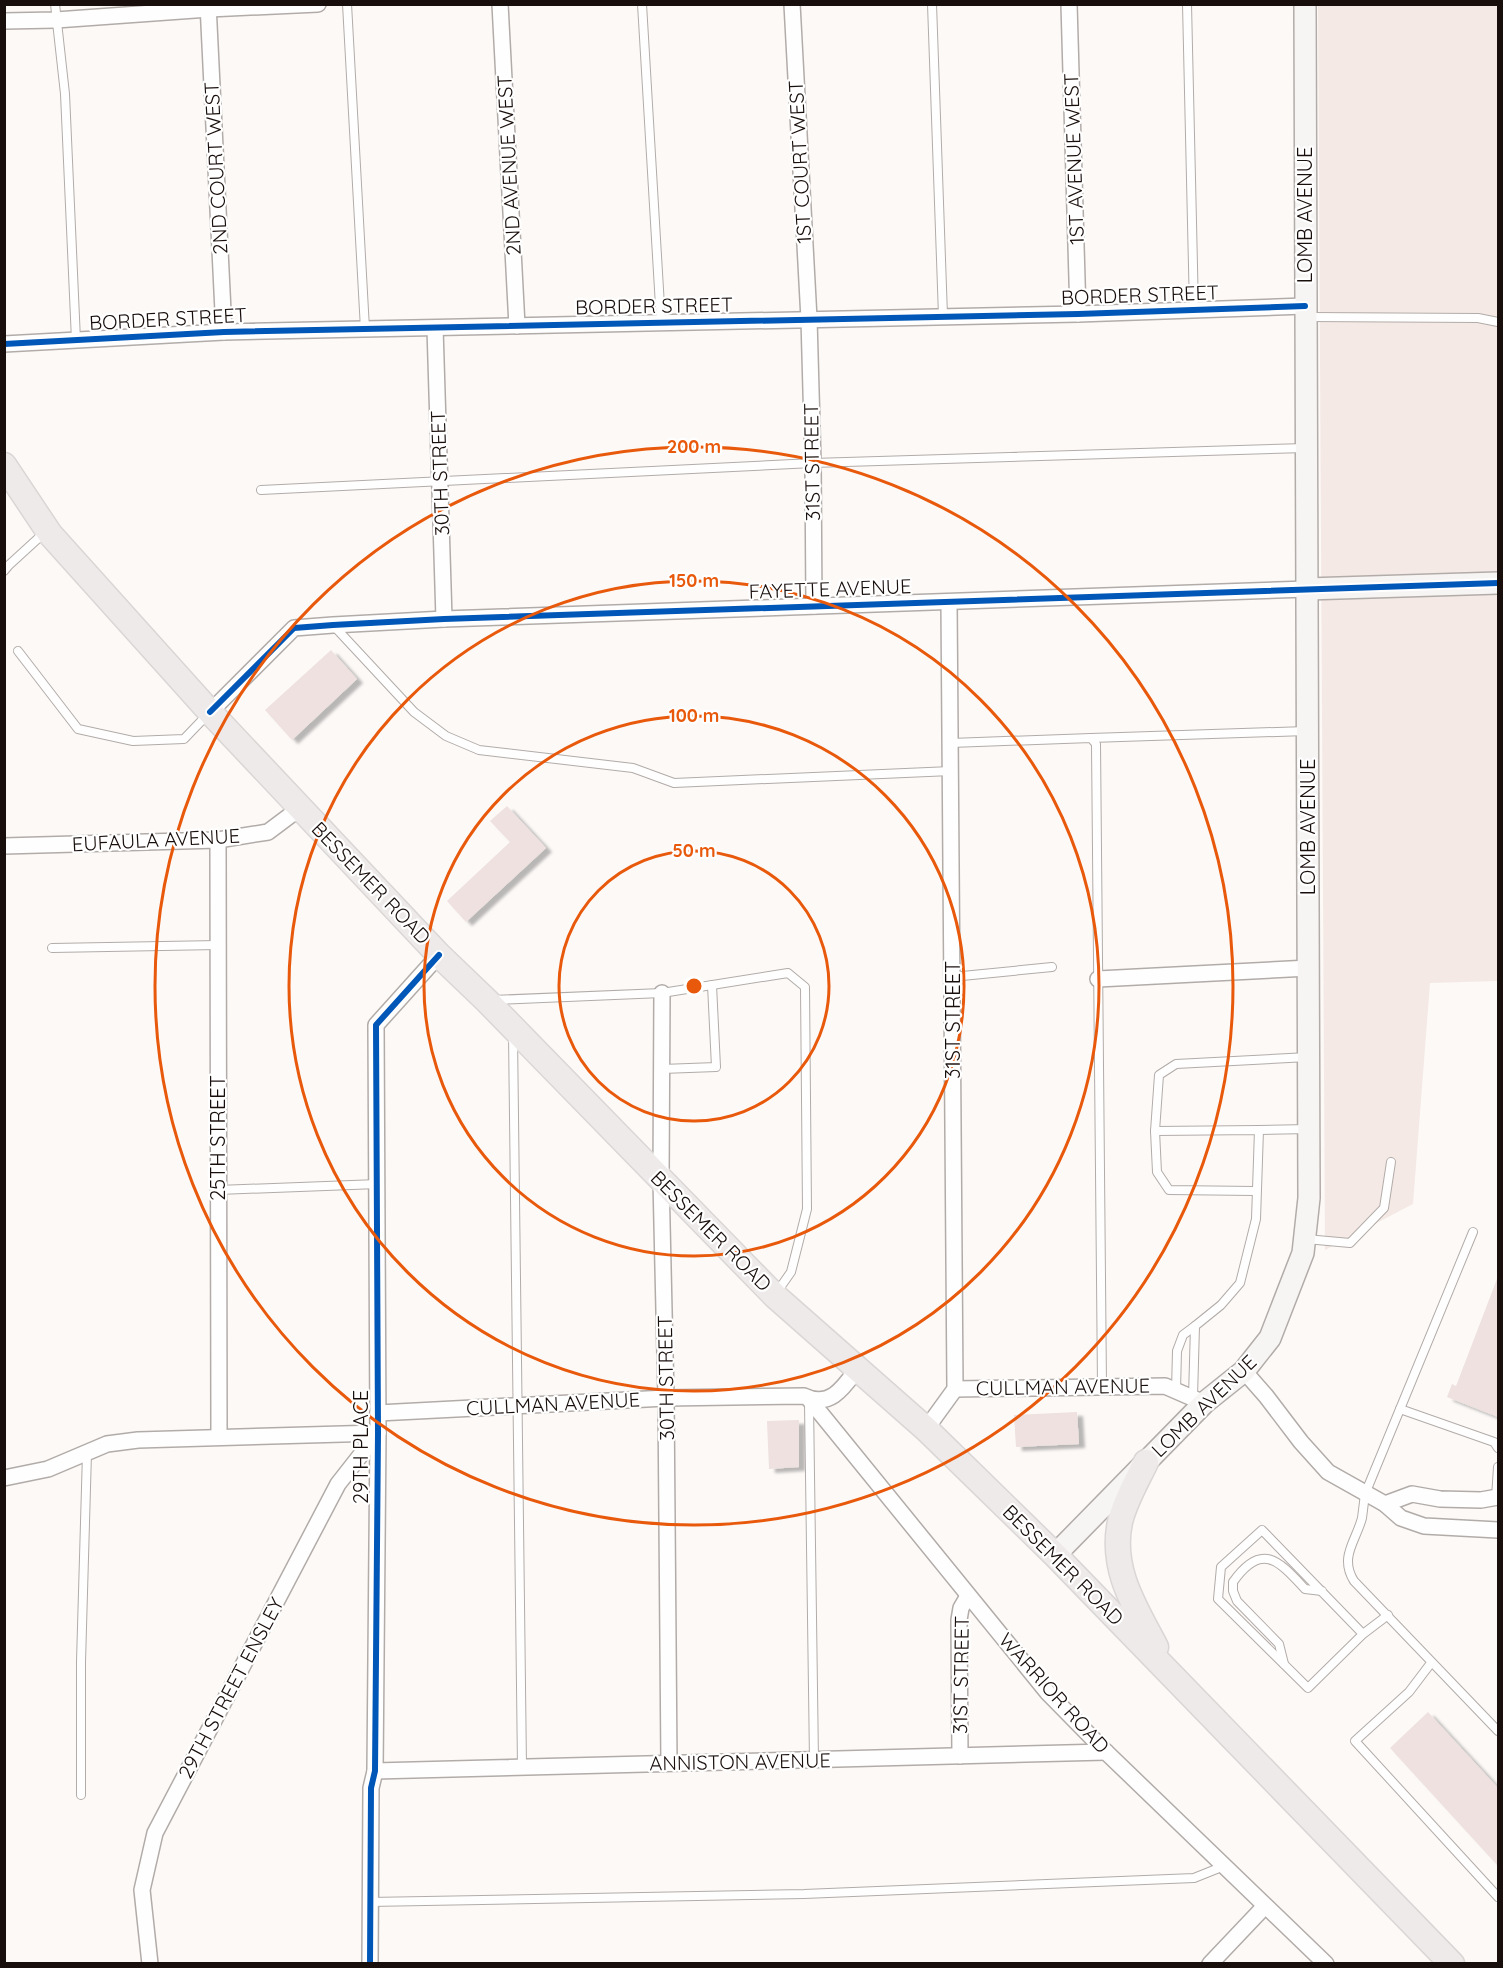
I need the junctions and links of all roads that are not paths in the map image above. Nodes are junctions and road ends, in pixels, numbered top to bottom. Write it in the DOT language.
graph roads {
  1 [pos="318,4"];
  2 [pos="347,4"];
  3 [pos="500,4"];
  4 [pos="642,4"];
  5 [pos="792,4"];
  6 [pos="932,4"];
  7 [pos="1069,4"];
  8 [pos="1187,4"];
  9 [pos="1305,4"];
  10 [pos="208,7"];
  11 [pos="55,12"];
  12 [pos="4,21"];
  13 [pos="1194,310"];
  14 [pos="1305,312"];
  15 [pos="1078,314"];
  16 [pos="943,316"];
  17 [pos="809,319"];
  18 [pos="1498,322"];
  19 [pos="661,323"];
  20 [pos="517,326"];
  21 [pos="435,328"];
  22 [pos="365,329"];
  23 [pos="224,332"];
  24 [pos="76,340"];
  25 [pos="4,344"];
  26 [pos="1307,448"];
  27 [pos="813,463"];
  28 [pos="6,471"];
  29 [pos="440,482"];
  30 [pos="261,490"];
  31 [pos="47,530"];
  32 [pos="4,571"];
  33 [pos="1498,582"];
  34 [pos="1307,589"];
  35 [pos="949,602"];
  36 [pos="814,606"];
  37 [pos="444,619"];
  38 [pos="333,625"];
  39 [pos="18,651"];
  40 [pos="210,712"];
  41 [pos="1308,731"];
  42 [pos="1092,738"];
  43 [pos="951,743"];
  44 [pos="951,771"];
  45 [pos="300,808"];
  46 [pos="218,840"];
  47 [pos="4,846"];
  48 [pos="218,945"];
  49 [pos="52,948"];
  50 [pos="440,955"];
  51 [pos="1052,967"];
  52 [pos="1309,968"];
  53 [pos="952,978"];
  54 [pos="1098,979"];
  55 [pos="712,985"];
  56 [pos="662,993"];
  57 [pos="486,1000"];
  58 [pos="513,1028"];
  59 [pos="1309,1057"];
  60 [pos="662,1069"];
  61 [pos="1309,1129"];
  62 [pos="1259,1130"];
  63 [pos="1155,1131"];
  64 [pos="1391,1162"];
  65 [pos="661,1180"];
  66 [pos="378,1184"];
  67 [pos="218,1190"];
  68 [pos="1255,1191"];
  69 [pos="1473,1232"];
  70 [pos="1305,1239"];
  71 [pos="775,1296"];
  72 [pos="1195,1326"];
  73 [pos="857,1369"];
  74 [pos="1244,1371"];
  75 [pos="1102,1386"];
  76 [pos="955,1389"];
  77 [pos="1176,1390"];
  78 [pos="666,1398"];
  79 [pos="809,1399"];
  80 [pos="1199,1400"];
  81 [pos="519,1406"];
  82 [pos="1400,1409"];
  83 [pos="378,1413"];
  84 [pos="926,1430"];
  85 [pos="378,1433"];
  86 [pos="219,1437"];
  87 [pos="1498,1448"];
  88 [pos="87,1453"];
  89 [pos="1146,1462"];
  90 [pos="1498,1467"];
  91 [pos="4,1478"];
  92 [pos="1365,1494"];
  93 [pos="1497,1497"];
  94 [pos="1385,1504"];
  95 [pos="1498,1530"];
  96 [pos="1055,1555"];
  97 [pos="1322,1591"];
  98 [pos="969,1596"];
  99 [pos="1388,1615"];
  100 [pos="1363,1634"];
  101 [pos="1431,1663"];
  102 [pos="1284,1664"];
  103 [pos="1170,1673"];
  104 [pos="1498,1731"];
  105 [pos="1106,1752"];
  106 [pos="960,1756"];
  107 [pos="814,1761"];
  108 [pos="669,1763"];
  109 [pos="522,1767"];
  110 [pos="375,1771"];
  111 [pos="81,1795"];
  112 [pos="1224,1866"];
  113 [pos="1498,1898"];
  114 [pos="369,1902"];
  115 [pos="1265,1906"];
  116 [pos="150,1964"];
  117 [pos="370,1964"];
  118 [pos="1210,1964"];
  119 [pos="1326,1964"];
  120 [pos="1452,1964"];
  1 -- 10 [label="street"];
  2 -- 22 [label="lane"];
  3 -- 20 [label="street, 2ND AVENUE WEST"];
  4 -- 19 [label="lane"];
  5 -- 17 [label="street, 1ST COURT WEST"];
  6 -- 16 [label="lane"];
  7 -- 15 [label="street, 1ST AVENUE WEST"];
  8 -- 13 [label="lane"];
  9 -- 14 [label="main road, LOMB AVENUE"];
  10 -- 11 [label="street"];
  10 -- 23 [label="street, 2ND COURT WEST"];
  11 -- 12 [label="street"];
  11 -- 24 [label="lane"];
  13 -- 14 [label="street, BORDER STREET"];
  13 -- 15 [label="street, BORDER STREET"];
  14 -- 18 [label="lane"];
  14 -- 26 [label="main road, LOMB AVENUE"];
  15 -- 16 [label="street, BORDER STREET"];
  16 -- 17 [label="street, BORDER STREET"];
  17 -- 19 [label="street, BORDER STREET"];
  17 -- 27 [label="street, 31ST STREET"];
  19 -- 20 [label="street, BORDER STREET"];
  20 -- 21 [label="street, BORDER STREET"];
  21 -- 22 [label="street, BORDER STREET"];
  21 -- 29 [label="street, 30TH STREET"];
  22 -- 23 [label="street, BORDER STREET"];
  23 -- 24 [label="street, BORDER STREET"];
  24 -- 25 [label="street, BORDER STREET"];
  26 -- 27 [label="lane"];
  26 -- 34 [label="main road, LOMB AVENUE"];
  27 -- 29 [label="lane"];
  27 -- 36 [label="street, 31ST STREET"];
  28 -- 31 [label="main road, BESSEMER ROAD"];
  29 -- 30 [label="lane"];
  29 -- 37 [label="street, 30TH STREET"];
  31 -- 32 [label="lane"];
  31 -- 40 [label="main road, BESSEMER ROAD"];
  33 -- 34 [label="main road"];
  34 -- 35 [label="street, FAYETTE AVENUE"];
  34 -- 41 [label="main road, LOMB AVENUE"];
  35 -- 36 [label="street, FAYETTE AVENUE"];
  35 -- 43 [label="street, 31ST STREET"];
  36 -- 37 [label="street, FAYETTE AVENUE"];
  37 -- 38 [label="street, FAYETTE AVENUE"];
  38 -- 40 [label="street, FAYETTE AVENUE"];
  38 -- 44 [label="lane"];
  39 -- 40 [label="lane"];
  40 -- 45 [label="main road, BESSEMER ROAD"];
  41 -- 42 [label="lane"];
  41 -- 52 [label="main road, LOMB AVENUE"];
  42 -- 43 [label="lane"];
  42 -- 54 [label="lane"];
  43 -- 44 [label="street, 31ST STREET"];
  44 -- 53 [label="street, 31ST STREET"];
  45 -- 46 [label="street, EUFAULA AVENUE"];
  45 -- 50 [label="main road, BESSEMER ROAD"];
  46 -- 47 [label="street, EUFAULA AVENUE"];
  46 -- 48 [label="street, 25TH STREET"];
  48 -- 49 [label="lane"];
  48 -- 67 [label="street, 25TH STREET"];
  50 -- 57 [label="main road, BESSEMER ROAD"];
  50 -- 66 [label="street, 29TH PLACE"];
  51 -- 53 [label="lane"];
  52 -- 54 [label="street"];
  52 -- 59 [label="main road, LOMB AVENUE"];
  53 -- 76 [label="street, 31ST STREET"];
  54 -- 75 [label="lane"];
  55 -- 56 [label="lane"];
  55 -- 60 [label="lane"];
  55 -- 71 [label="lane"];
  56 -- 57 [label="lane"];
  56 -- 60 [label="street, 30TH STREET"];
  57 -- 58 [label="main road, BESSEMER ROAD"];
  58 -- 65 [label="main road, BESSEMER ROAD"];
  58 -- 81 [label="lane"];
  59 -- 61 [label="main road, LOMB AVENUE"];
  59 -- 63 [label="lane"];
  60 -- 65 [label="street, 30TH STREET"];
  61 -- 62 [label="lane"];
  61 -- 70 [label="main road, LOMB AVENUE"];
  62 -- 63 [label="lane"];
  62 -- 68 [label="lane"];
  63 -- 68 [label="lane"];
  64 -- 70 [label="lane"];
  65 -- 71 [label="main road, BESSEMER ROAD"];
  65 -- 78 [label="street, 30TH STREET"];
  66 -- 67 [label="lane"];
  66 -- 83 [label="street, 29TH PLACE"];
  67 -- 86 [label="street, 25TH STREET"];
  68 -- 72 [label="lane"];
  69 -- 82 [label="lane"];
  70 -- 74 [label="main road, LOMB AVENUE"];
  71 -- 73 [label="main road, BESSEMER ROAD"];
  72 -- 77 [label="lane"];
  72 -- 80 [label="lane"];
  73 -- 79 [label="street, CULLMAN AVENUE"];
  73 -- 84 [label="main road, BESSEMER ROAD"];
  74 -- 80 [label="main road, LOMB AVENUE"];
  74 -- 92 [label="street"];
  75 -- 76 [label="street, CULLMAN AVENUE"];
  75 -- 77 [label="street, CULLMAN AVENUE"];
  76 -- 84 [label="street"];
  77 -- 80 [label="street, CULLMAN AVENUE"];
  78 -- 79 [label="street, CULLMAN AVENUE"];
  78 -- 81 [label="street, CULLMAN AVENUE"];
  78 -- 108 [label="street, 30TH STREET"];
  79 -- 98 [label="street, WARRIOR ROAD"];
  79 -- 107 [label="lane"];
  80 -- 89 [label="main road, LOMB AVENUE"];
  81 -- 83 [label="street, CULLMAN AVENUE"];
  81 -- 109 [label="lane"];
  82 -- 87 [label="lane"];
  82 -- 92 [label="lane"];
  83 -- 85 [label="street, 29TH PLACE"];
  84 -- 96 [label="main road, BESSEMER ROAD"];
  85 -- 86 [label="street"];
  85 -- 110 [label="street, 29TH PLACE"];
  85 -- 116 [label="street, 29TH STREET ENSLEY"];
  86 -- 88 [label="street"];
  88 -- 91 [label="street"];
  88 -- 111 [label="lane"];
  89 -- 96 [label="main road, LOMB AVENUE"];
  89 -- 103 [label="main road"];
  90 -- 93 [label="lane"];
  92 -- 94 [label="street"];
  92 -- 99 [label="lane"];
  93 -- 94 [label="street"];
  94 -- 95 [label="street"];
  96 -- 103 [label="main road, BESSEMER ROAD"];
  97 -- 100 [label="lane"];
  97 -- 102 [label="lane"];
  97 -- 102 [label="lane"];
  98 -- 105 [label="street, WARRIOR ROAD"];
  98 -- 106 [label="street, 31ST STREET"];
  99 -- 100 [label="lane"];
  99 -- 101 [label="lane"];
  100 -- 102 [label="lane"];
  101 -- 104 [label="lane"];
  101 -- 113 [label="lane"];
  103 -- 120 [label="main road, BESSEMER ROAD"];
  105 -- 106 [label="street, ANNISTON AVENUE"];
  105 -- 112 [label="street, WARRIOR ROAD"];
  106 -- 107 [label="street, ANNISTON AVENUE"];
  107 -- 108 [label="street, ANNISTON AVENUE"];
  108 -- 109 [label="street, ANNISTON AVENUE"];
  109 -- 110 [label="street, ANNISTON AVENUE"];
  110 -- 114 [label="street, 29TH PLACE"];
  112 -- 114 [label="lane"];
  112 -- 115 [label="street, WARRIOR ROAD"];
  114 -- 117 [label="street, 29TH PLACE"];
  115 -- 118 [label="street"];
  115 -- 119 [label="street, WARRIOR ROAD"];
}
